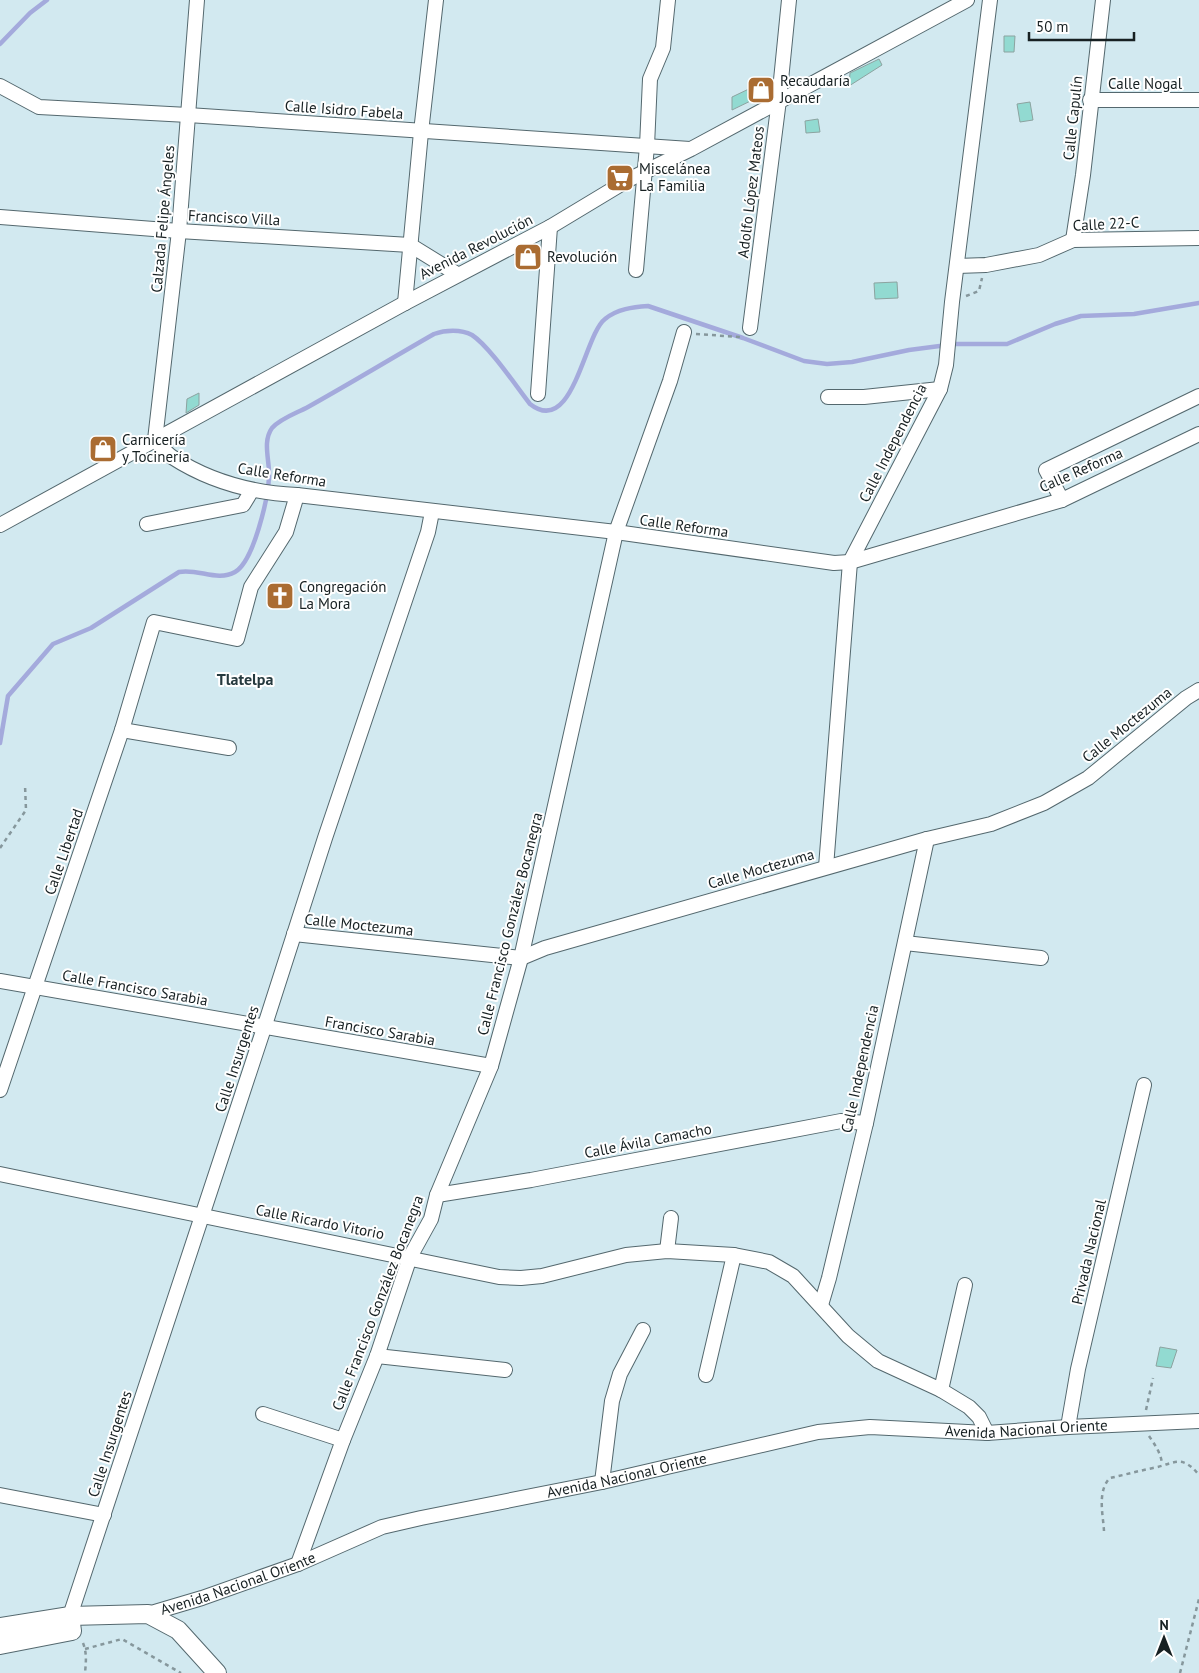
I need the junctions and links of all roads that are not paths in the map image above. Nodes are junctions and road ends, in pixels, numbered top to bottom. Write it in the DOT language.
graph roads {
  1 [pos="196,0"];
  2 [pos="436,0"];
  3 [pos="668,0"];
  4 [pos="789,0"];
  5 [pos="967,0"];
  6 [pos="990,0"];
  7 [pos="1103,0"];
  8 [pos="2,90"];
  9 [pos="779,100"];
  10 [pos="1090,100"];
  11 [pos="1199,100"];
  12 [pos="188,115"];
  13 [pos="421,132"];
  14 [pos="647,146"];
  15 [pos="691,149"];
  16 [pos="644,173"];
  17 [pos="0,217"];
  18 [pos="550,227"];
  19 [pos="179,231"];
  20 [pos="1199,238"];
  21 [pos="1073,240"];
  22 [pos="410,245"];
  23 [pos="957,266"];
  24 [pos="636,270"];
  25 [pos="458,274"];
  26 [pos="405,302"];
  27 [pos="750,328"];
  28 [pos="684,332"];
  29 [pos="940,389"];
  30 [pos="538,394"];
  31 [pos="1199,396"];
  32 [pos="828,397"];
  33 [pos="1199,434"];
  34 [pos="155,440"];
  35 [pos="252,490"];
  36 [pos="297,495"];
  37 [pos="1062,500"];
  38 [pos="432,512"];
  39 [pos="147,524"];
  40 [pos="0,525"];
  41 [pos="616,532"];
  42 [pos="850,562"];
  43 [pos="1199,690"];
  44 [pos="1192,698"];
  45 [pos="122,730"];
  46 [pos="229,748"];
  47 [pos="927,839"];
  48 [pos="826,867"];
  49 [pos="294,934"];
  50 [pos="905,943"];
  51 [pos="521,958"];
  52 [pos="1041,958"];
  53 [pos="0,982"];
  54 [pos="35,987"];
  55 [pos="264,1028"];
  56 [pos="491,1066"];
  57 [pos="1144,1085"];
  58 [pos="0,1090"];
  59 [pos="866,1123"];
  60 [pos="0,1174"];
  61 [pos="437,1195"];
  62 [pos="203,1216"];
  63 [pos="671,1218"];
  64 [pos="667,1251"];
  65 [pos="734,1255"];
  66 [pos="410,1257"];
  67 [pos="965,1285"];
  68 [pos="821,1305"];
  69 [pos="643,1330"];
  70 [pos="377,1356"];
  71 [pos="505,1370"];
  72 [pos="706,1374"];
  73 [pos="941,1390"];
  74 [pos="263,1414"];
  75 [pos="1199,1422"];
  76 [pos="1068,1427"];
  77 [pos="987,1433"];
  78 [pos="343,1440"];
  79 [pos="602,1482"];
  80 [pos="0,1495"];
  81 [pos="104,1514"];
  82 [pos="298,1564"];
  83 [pos="148,1614"];
  84 [pos="71,1623"];
  85 [pos="0,1627"];
  86 [pos="0,1645"];
  87 [pos="217,1673"];
  1 -- 12 [label="street, Calzada Felipe Ángeles"];
  2 -- 13 [label="street"];
  3 -- 14 [label="street"];
  4 -- 9 [label="street, Adolfo López Mateos"];
  5 -- 9 [label="street, Avenida Revolución"];
  6 -- 23 [label="street, Calle Independencia"];
  7 -- 10 [label="street, Calle Capulín"];
  8 -- 12 [label="street, Calle Isidro Fabela"];
  9 -- 15 [label="street, Avenida Revolución"];
  9 -- 27 [label="street, Adolfo López Mateos"];
  10 -- 11 [label="street, Calle Nogal"];
  10 -- 21 [label="street, Calle Capulín"];
  12 -- 13 [label="street, Calle Isidro Fabela"];
  12 -- 19 [label="street, Calzada Felipe Ángeles"];
  13 -- 14 [label="street, Calle Isidro Fabela"];
  13 -- 22 [label="street"];
  14 -- 15 [label="street, Calle Isidro Fabela"];
  14 -- 16 [label="street"];
  15 -- 16 [label="street, Avenida Revolución"];
  16 -- 18 [label="street, Avenida Revolución"];
  16 -- 24 [label="street"];
  17 -- 19 [label="street, Francisco Villa"];
  18 -- 25 [label="street, Avenida Revolución"];
  18 -- 30 [label="street"];
  19 -- 22 [label="street, Francisco Villa"];
  19 -- 34 [label="street, Calzada Felipe Ángeles"];
  20 -- 21 [label="street, Calle 22-C"];
  21 -- 23 [label="street, Calle 22-C"];
  22 -- 25 [label="street, Francisco Villa"];
  22 -- 26 [label="street"];
  23 -- 29 [label="street, Calle Independencia"];
  25 -- 26 [label="street, Avenida Revolución"];
  26 -- 34 [label="street, Avenida Revolución"];
  28 -- 41 [label="street, Calle Francisco González Bocanegra"];
  29 -- 32 [label="street"];
  29 -- 42 [label="street, Calle Independencia"];
  31 -- 37 [label="street"];
  33 -- 37 [label="street, Calle Reforma"];
  34 -- 35 [label="street, Calle Reforma"];
  34 -- 40 [label="street, Avenida Revolución"];
  35 -- 36 [label="street, Calle Reforma"];
  35 -- 39 [label="street"];
  36 -- 38 [label="street, Calle Reforma"];
  36 -- 45 [label="street, Calle Libertad"];
  37 -- 42 [label="street, Calle Reforma"];
  38 -- 41 [label="street, Calle Reforma"];
  38 -- 49 [label="street, Calle Insurgentes"];
  41 -- 42 [label="street, Calle Reforma"];
  41 -- 51 [label="street, Calle Francisco González Bocanegra"];
  42 -- 48 [label="street, Calle Independencia"];
  43 -- 44 [label="street, Calle Moctezuma"];
  44 -- 47 [label="street, Calle Moctezuma"];
  45 -- 46 [label="street"];
  45 -- 54 [label="street, Calle Libertad"];
  47 -- 48 [label="street, Calle Moctezuma"];
  47 -- 50 [label="street, Calle Independencia"];
  48 -- 51 [label="street, Calle Moctezuma"];
  49 -- 51 [label="street, Calle Moctezuma"];
  49 -- 55 [label="street, Calle Insurgentes"];
  50 -- 52 [label="street"];
  50 -- 59 [label="street, Calle Independencia"];
  51 -- 56 [label="street, Calle Francisco González Bocanegra"];
  53 -- 54 [label="street, Calle Francisco Sarabia"];
  54 -- 55 [label="street, Calle Francisco Sarabia"];
  54 -- 58 [label="street, Calle Libertad"];
  55 -- 56 [label="street, Francisco Sarabia"];
  55 -- 62 [label="street, Calle Insurgentes"];
  56 -- 61 [label="street, Calle Francisco González Bocanegra"];
  57 -- 76 [label="street, Privada Nacional"];
  59 -- 61 [label="street, Calle Ávila Camacho"];
  59 -- 68 [label="street, Calle Independencia"];
  60 -- 62 [label="street, Calle Ricardo Vitorio"];
  61 -- 66 [label="street, Calle Francisco González Bocanegra"];
  62 -- 66 [label="street, Calle Ricardo Vitorio"];
  62 -- 81 [label="street, Calle Insurgentes"];
  63 -- 64 [label="street"];
  64 -- 65 [label="street, Calle Ricardo Vitorio"];
  64 -- 66 [label="street, Calle Ricardo Vitorio"];
  65 -- 68 [label="street, Calle Ricardo Vitorio"];
  65 -- 72 [label="street"];
  66 -- 70 [label="street, Calle Francisco González Bocanegra"];
  67 -- 73 [label="street"];
  68 -- 73 [label="street, Calle Ricardo Vitorio"];
  69 -- 79 [label="street"];
  70 -- 71 [label="street"];
  70 -- 78 [label="street, Calle Francisco González Bocanegra"];
  73 -- 77 [label="street, Calle Ricardo Vitorio"];
  74 -- 78 [label="street"];
  75 -- 76 [label="street, Avenida Nacional Oriente"];
  76 -- 77 [label="street, Avenida Nacional Oriente"];
  77 -- 79 [label="street, Avenida Nacional Oriente"];
  78 -- 82 [label="street, Calle Francisco González Bocanegra"];
  79 -- 82 [label="street, Avenida Nacional Oriente"];
  80 -- 81 [label="street"];
  81 -- 84 [label="street, Calle Insurgentes"];
  82 -- 83 [label="street, Avenida Nacional Oriente"];
  83 -- 84 [label="main road, Avenida Nacional Oriente"];
  83 -- 87 [label="main road"];
  84 -- 85 [label="main road"];
  84 -- 86 [label="main road"];
}
